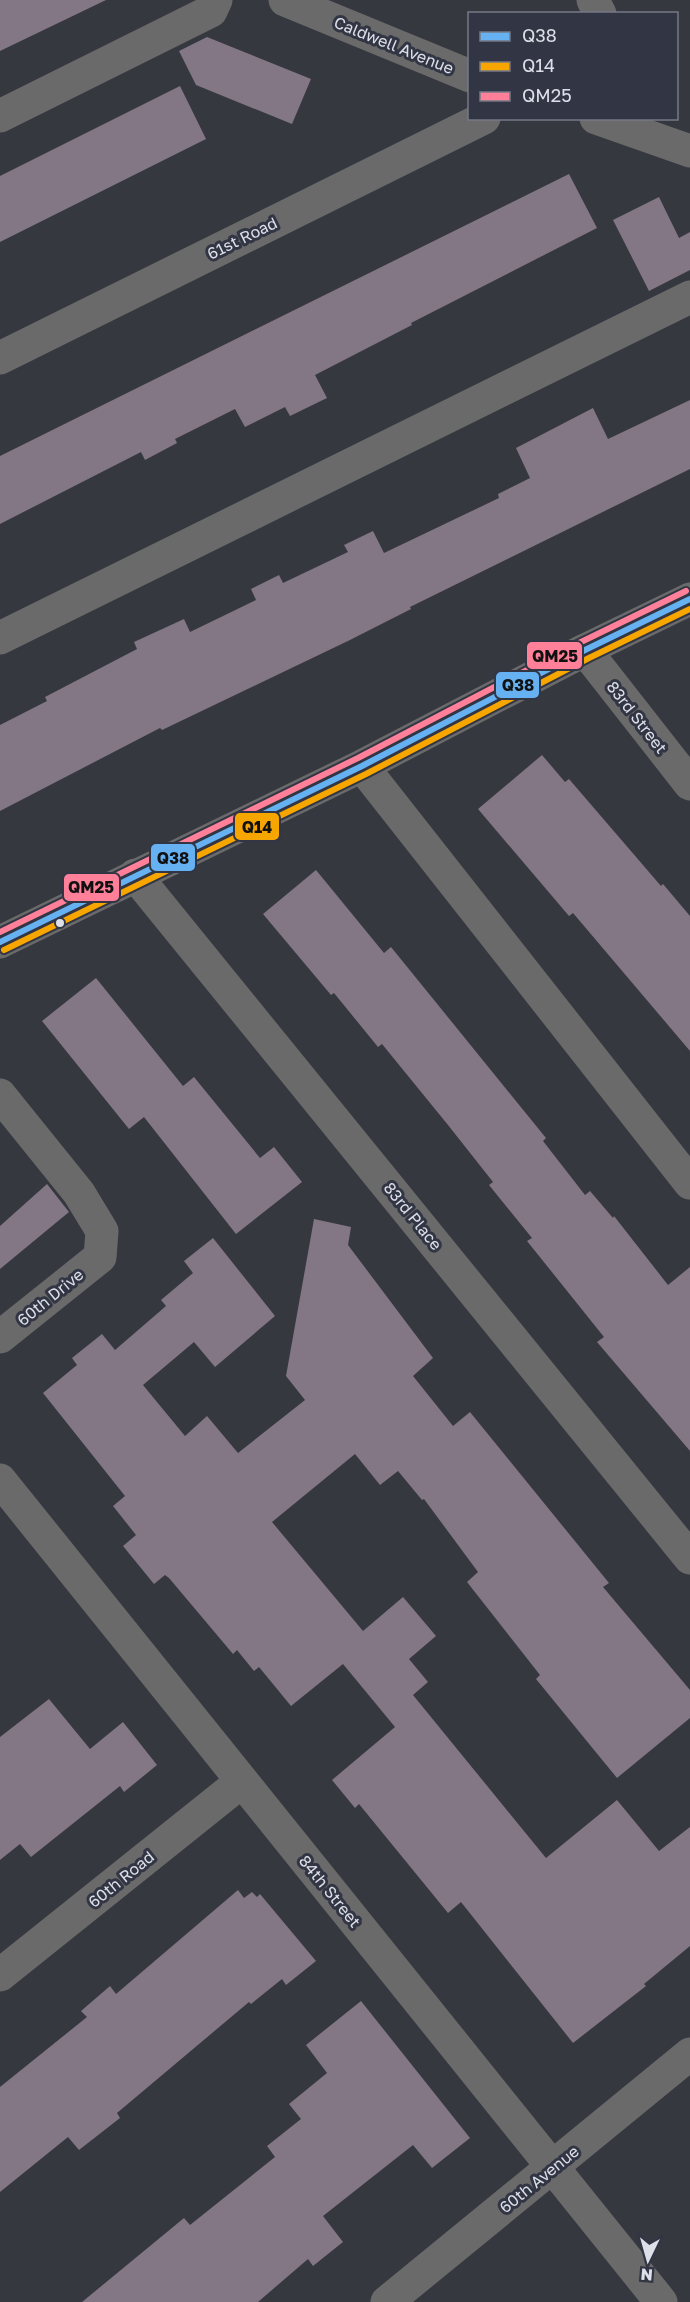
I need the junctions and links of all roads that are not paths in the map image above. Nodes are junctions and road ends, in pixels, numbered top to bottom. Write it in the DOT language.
graph roads {
  1 [pos="216,0"];
  2 [pos="285,0"];
  3 [pos="468,75"];
  4 [pos="0,116"];
  5 [pos="480,120"];
  6 [pos="602,120"];
  7 [pos="690,151"];
  8 [pos="690,297"];
  9 [pos="0,358"];
  10 [pos="690,599"];
  11 [pos="0,638"];
  12 [pos="585,650"];
  13 [pos="362,766"];
  14 [pos="690,784"];
  15 [pos="135,875"];
  16 [pos="0,942"];
  17 [pos="0,1095"];
  18 [pos="690,1183"];
  19 [pos="0,1337"];
  20 [pos="0,1480"];
  21 [pos="690,1558"];
  22 [pos="241,1782"];
  23 [pos="0,1975"];
  24 [pos="690,2054"];
  25 [pos="553,2168"];
  26 [pos="387,2302"];
  27 [pos="661,2302"];
  1 -- 4 [label="street"];
  2 -- 3 [label="street, Caldwell Avenue"];
  5 -- 9 [label="street, 61st Road"];
  6 -- 7 [label="street"];
  8 -- 11 [label="street"];
  10 -- 12 [label="street"];
  12 -- 13 [label="street"];
  12 -- 14 [label="street, 83rd Street"];
  13 -- 15 [label="street"];
  13 -- 18 [label="street"];
  15 -- 16 [label="street"];
  15 -- 21 [label="street, 83rd Place"];
  17 -- 19 [label="street, 60th Drive"];
  20 -- 22 [label="street, 84th Street"];
  22 -- 23 [label="street, 60th Road"];
  22 -- 25 [label="street, 84th Street"];
  24 -- 25 [label="street, 60th Avenue"];
  25 -- 26 [label="street, 60th Avenue"];
  25 -- 27 [label="street, 84th Street"];
}
